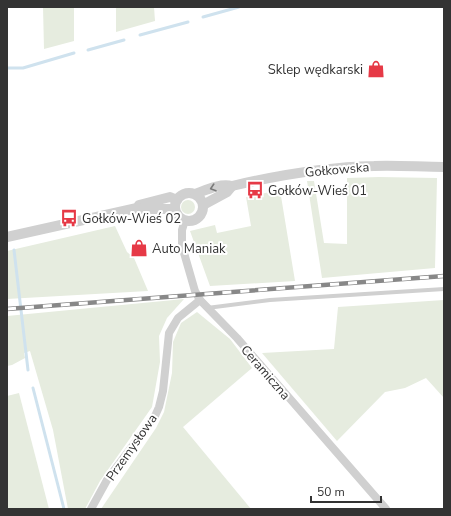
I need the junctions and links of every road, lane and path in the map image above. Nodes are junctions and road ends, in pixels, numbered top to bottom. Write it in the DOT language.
graph roads {
  1 [pos="444,167"];
  2 [pos="232,186"];
  3 [pos="195,194"];
  4 [pos="176,204"];
  5 [pos="203,205"];
  6 [pos="185,220"];
  7 [pos="7,237"];
  8 [pos="444,289"];
  9 [pos="200,300"];
  10 [pos="206,308"];
  11 [pos="91,509"];
  12 [pos="386,509"];
  1 -- 2 [label="street, Gołkowska"];
  2 -- 3 [label="street, Gołkowska, one-way"];
  2 -- 5 [label="street, Gołkowska"];
  3 -- 4 [label="street"];
  3 -- 5 [label="street"];
  4 -- 6 [label="street"];
  4 -- 7 [label="street"];
  5 -- 6 [label="street"];
  6 -- 9 [label="street, Ceramiczna"];
  8 -- 10 [label="lane"];
  9 -- 10 [label="street, Ceramiczna"];
  9 -- 11 [label="street, Przemysłowa"];
  10 -- 12 [label="street, Ceramiczna"];
}
